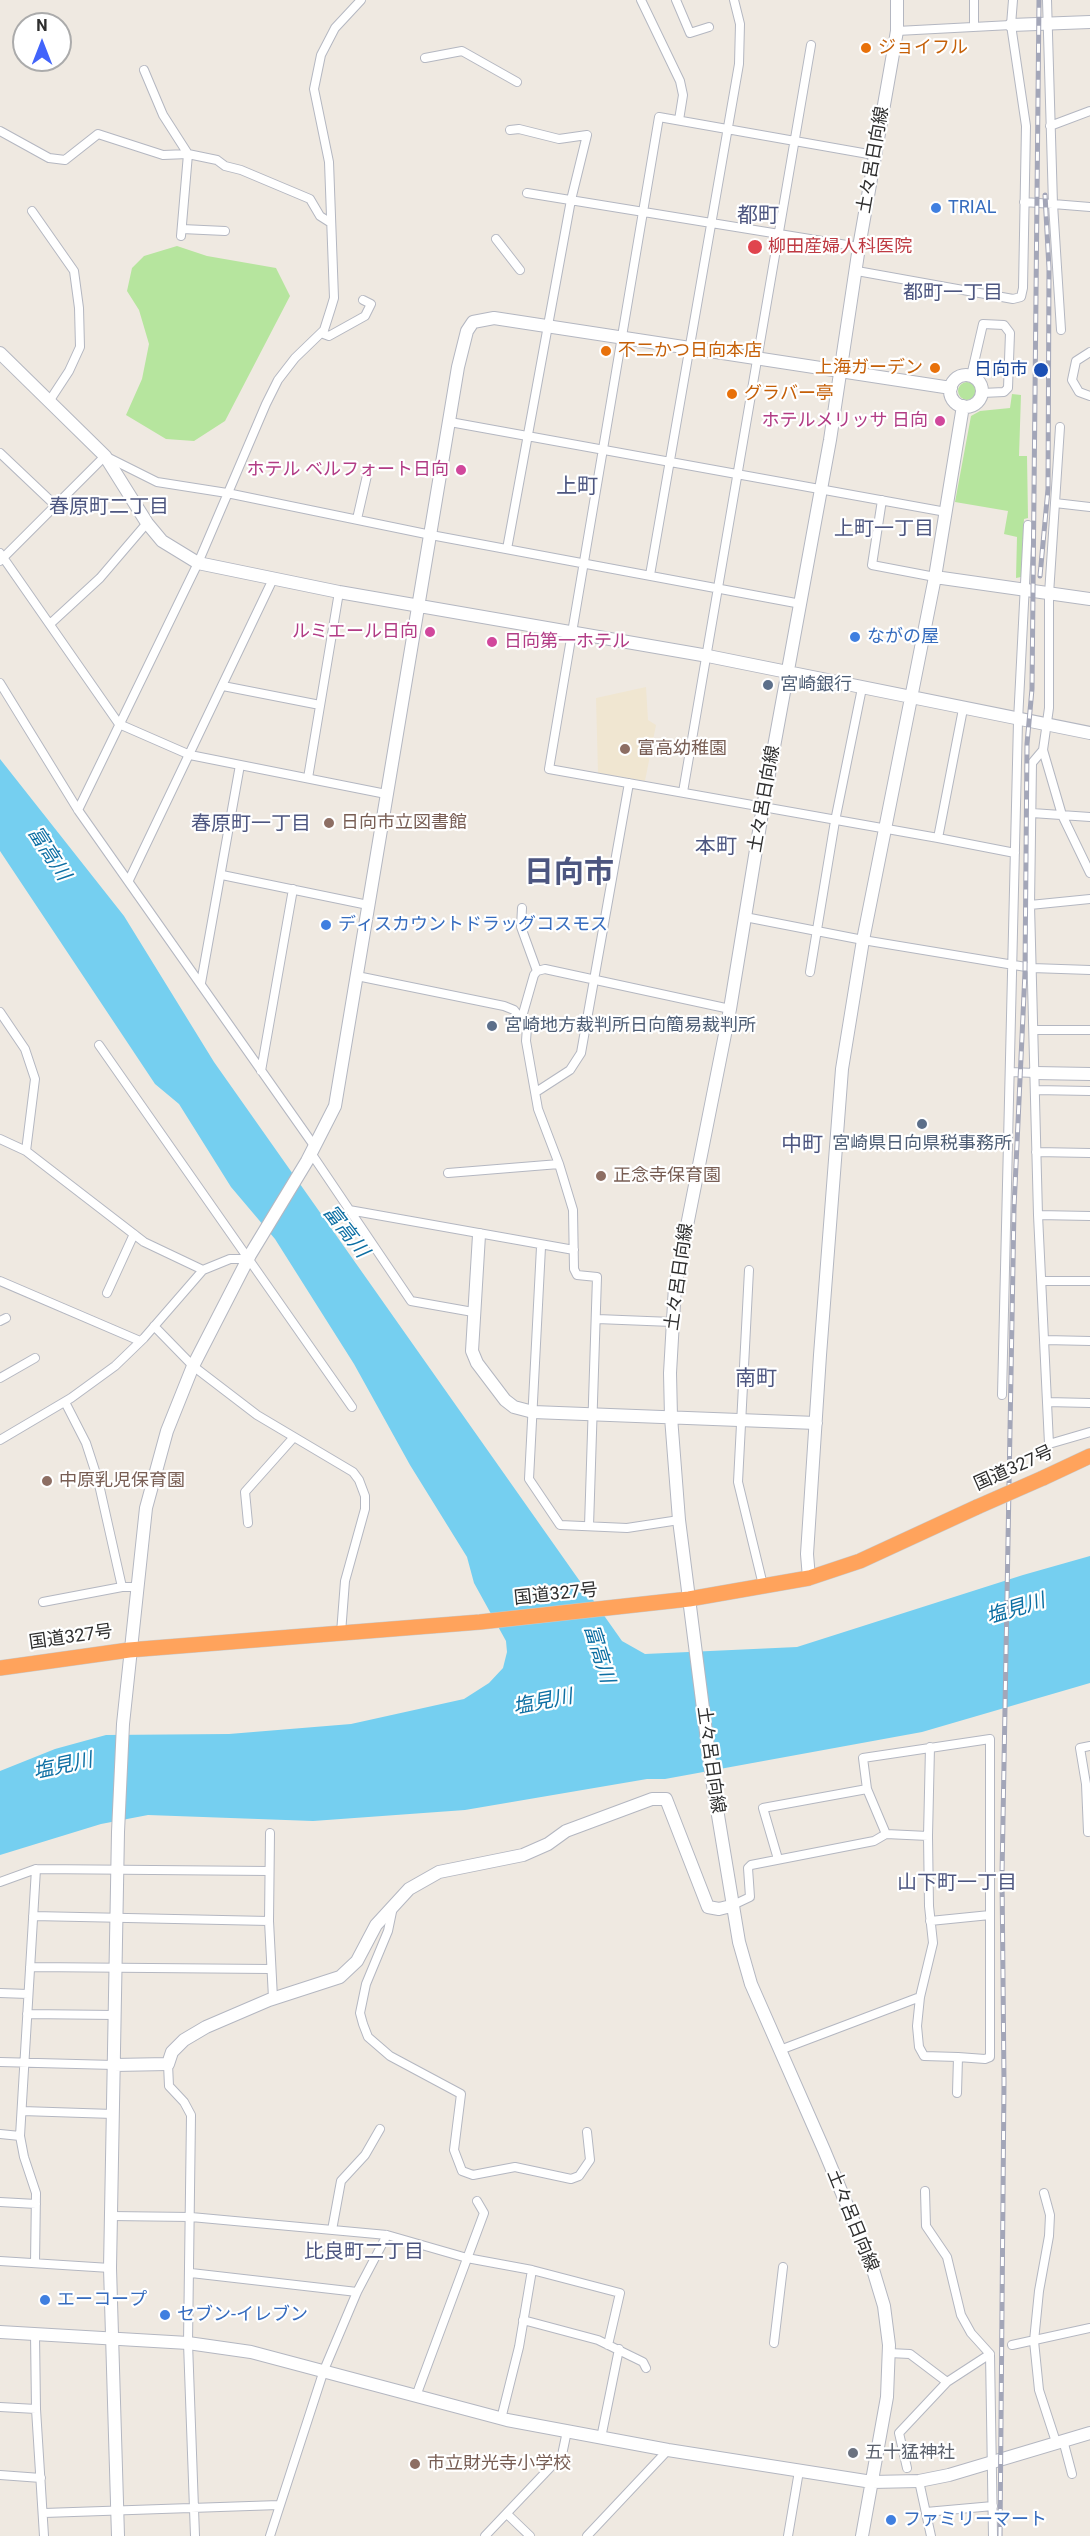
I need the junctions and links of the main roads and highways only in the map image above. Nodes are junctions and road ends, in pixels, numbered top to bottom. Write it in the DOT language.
graph roads {
  1 [pos="1090,1456"];
  2 [pos="0,1668"];
  1 -- 2 [label="highway, 国道327号, bridge"];
}
